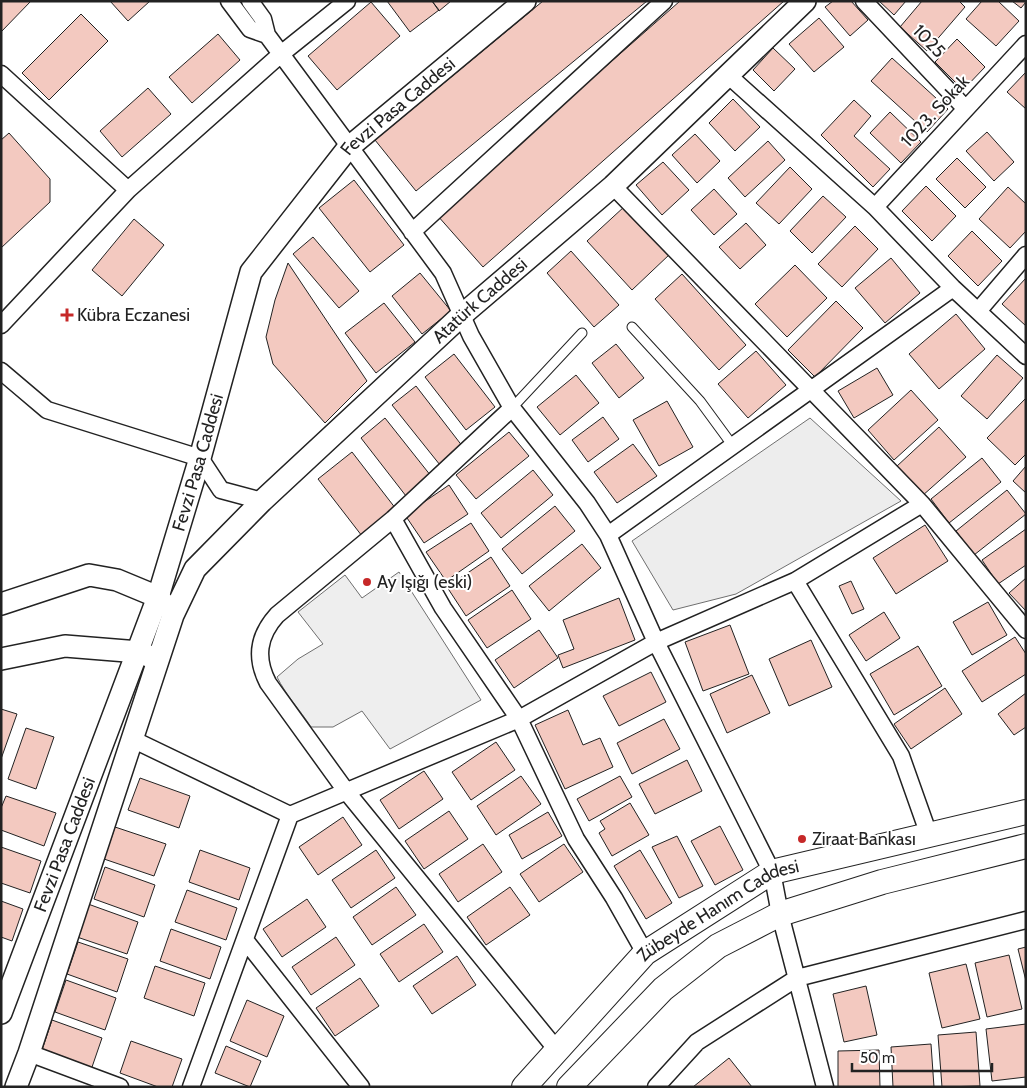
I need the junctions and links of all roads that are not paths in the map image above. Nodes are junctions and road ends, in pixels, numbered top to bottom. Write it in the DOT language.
graph roads {
  1 [pos="229,1"];
  2 [pos="250,1"];
  3 [pos="347,1"];
  4 [pos="525,1"];
  5 [pos="664,1"];
  6 [pos="805,1"];
  7 [pos="864,1"];
  8 [pos="267,36"];
  9 [pos="1026,44"];
  10 [pos="281,54"];
  11 [pos="1,74"];
  12 [pos="729,76"];
  13 [pos="965,108"];
  14 [pos="348,148"];
  15 [pos="613,186"];
  16 [pos="128,190"];
  17 [pos="875,207"];
  18 [pos="412,232"];
  19 [pos="1026,255"];
  20 [pos="953,288"];
  21 [pos="979,310"];
  22 [pos="462,315"];
  23 [pos="1,324"];
  24 [pos="632,328"];
  25 [pos="582,333"];
  26 [pos="1026,356"];
  27 [pos="1,371"];
  28 [pos="812,388"];
  29 [pos="512,408"];
  30 [pos="732,446"];
  31 [pos="200,458"];
  32 [pos="262,501"];
  33 [pos="922,504"];
  34 [pos="393,519"];
  35 [pos="608,535"];
  36 [pos="795,581"];
  37 [pos="158,596"];
  38 [pos="1,604"];
  39 [pos="173,615"];
  40 [pos="1026,630"];
  41 [pos="656,642"];
  42 [pos="139,652"];
  43 [pos="1,659"];
  44 [pos="160,661"];
  45 [pos="519,719"];
  46 [pos="134,740"];
  47 [pos="346,791"];
  48 [pos="1026,812"];
  49 [pos="290,815"];
  50 [pos="929,835"];
  51 [pos="1026,846"];
  52 [pos="772,872"];
  53 [pos="780,914"];
  54 [pos="1026,920"];
  55 [pos="245,940"];
  56 [pos="645,953"];
  57 [pos="797,978"];
  58 [pos="1,1013"];
  59 [pos="557,1050"];
  60 [pos="29,1053"];
  61 [pos="16,1087"];
  62 [pos="120,1087"];
  63 [pos="191,1087"];
  64 [pos="361,1087"];
  65 [pos="524,1087"];
  66 [pos="569,1087"];
  67 [pos="656,1087"];
  68 [pos="825,1087"];
  1 -- 8 [label="street"];
  2 -- 8 [label="street"];
  3 -- 10 [label="street"];
  4 -- 14 [label="street, Fevzi Pasa Caddesi"];
  5 -- 18 [label="street"];
  6 -- 12 [label="street, Atatürk Caddesi"];
  7 -- 13 [label="street, 1025"];
  8 -- 10 [label="street"];
  9 -- 13 [label="street, 1023. Sokak"];
  10 -- 14 [label="street"];
  10 -- 16 [label="street"];
  11 -- 16 [label="street"];
  12 -- 15 [label="street, Atatürk Caddesi"];
  12 -- 17 [label="street"];
  13 -- 17 [label="street, 1023. Sokak"];
  14 -- 18 [label="street"];
  14 -- 31 [label="street, Fevzi Pasa Caddesi"];
  15 -- 22 [label="street, Atatürk Caddesi"];
  15 -- 28 [label="street"];
  16 -- 23 [label="street"];
  17 -- 20 [label="street"];
  18 -- 22 [label="street"];
  19 -- 21 [label="street"];
  20 -- 21 [label="street"];
  20 -- 28 [label="street"];
  21 -- 26 [label="street"];
  22 -- 29 [label="street"];
  22 -- 32 [label="street, Atatürk Caddesi"];
  24 -- 30 [label="lane"];
  25 -- 29 [label="lane"];
  27 -- 31 [label="street"];
  28 -- 30 [label="street"];
  28 -- 33 [label="street"];
  29 -- 34 [label="street"];
  29 -- 35 [label="street"];
  30 -- 35 [label="street"];
  31 -- 32 [label="street"];
  31 -- 37 [label="street, Fevzi Pasa Caddesi"];
  32 -- 39 [label="street, Atatürk Caddesi"];
  33 -- 36 [label="street"];
  33 -- 40 [label="street"];
  34 -- 45 [label="street"];
  34 -- 47 [label="street"];
  35 -- 41 [label="street"];
  36 -- 41 [label="street"];
  36 -- 50 [label="street"];
  37 -- 38 [label="street"];
  37 -- 39 [label="street"];
  37 -- 42 [label="street, Fevzi Pasa Caddesi"];
  39 -- 44 [label="street, Fevzi Pasa Caddesi"];
  41 -- 45 [label="street"];
  41 -- 52 [label="street"];
  42 -- 43 [label="street"];
  42 -- 44 [label="street"];
  42 -- 58 [label="street, Fevzi Pasa Caddesi"];
  44 -- 46 [label="street, Fevzi Pasa Caddesi"];
  45 -- 47 [label="street"];
  45 -- 56 [label="street"];
  46 -- 49 [label="street"];
  46 -- 60 [label="street, Fevzi Pasa Caddesi"];
  47 -- 49 [label="street"];
  47 -- 59 [label="street"];
  48 -- 50 [label="main road, Zübeyde Hanım Caddesi"];
  49 -- 55 [label="street"];
  50 -- 52 [label="main road, Zübeyde Hanım Caddesi"];
  51 -- 53 [label="main road, Zübeyde Hanım Caddesi"];
  52 -- 53 [label="street"];
  52 -- 56 [label="main road, Zübeyde Hanım Caddesi"];
  53 -- 57 [label="street"];
  53 -- 66 [label="main road, Zübeyde Hanım Caddesi"];
  54 -- 57 [label="street"];
  55 -- 63 [label="street"];
  55 -- 64 [label="street"];
  56 -- 59 [label="main road, Zübeyde Hanım Caddesi"];
  57 -- 67 [label="street"];
  57 -- 68 [label="street"];
  59 -- 65 [label="main road, Zübeyde Hanım Caddesi"];
  60 -- 61 [label="street, Fevzi Pasa Caddesi"];
  60 -- 62 [label="street"];
}
